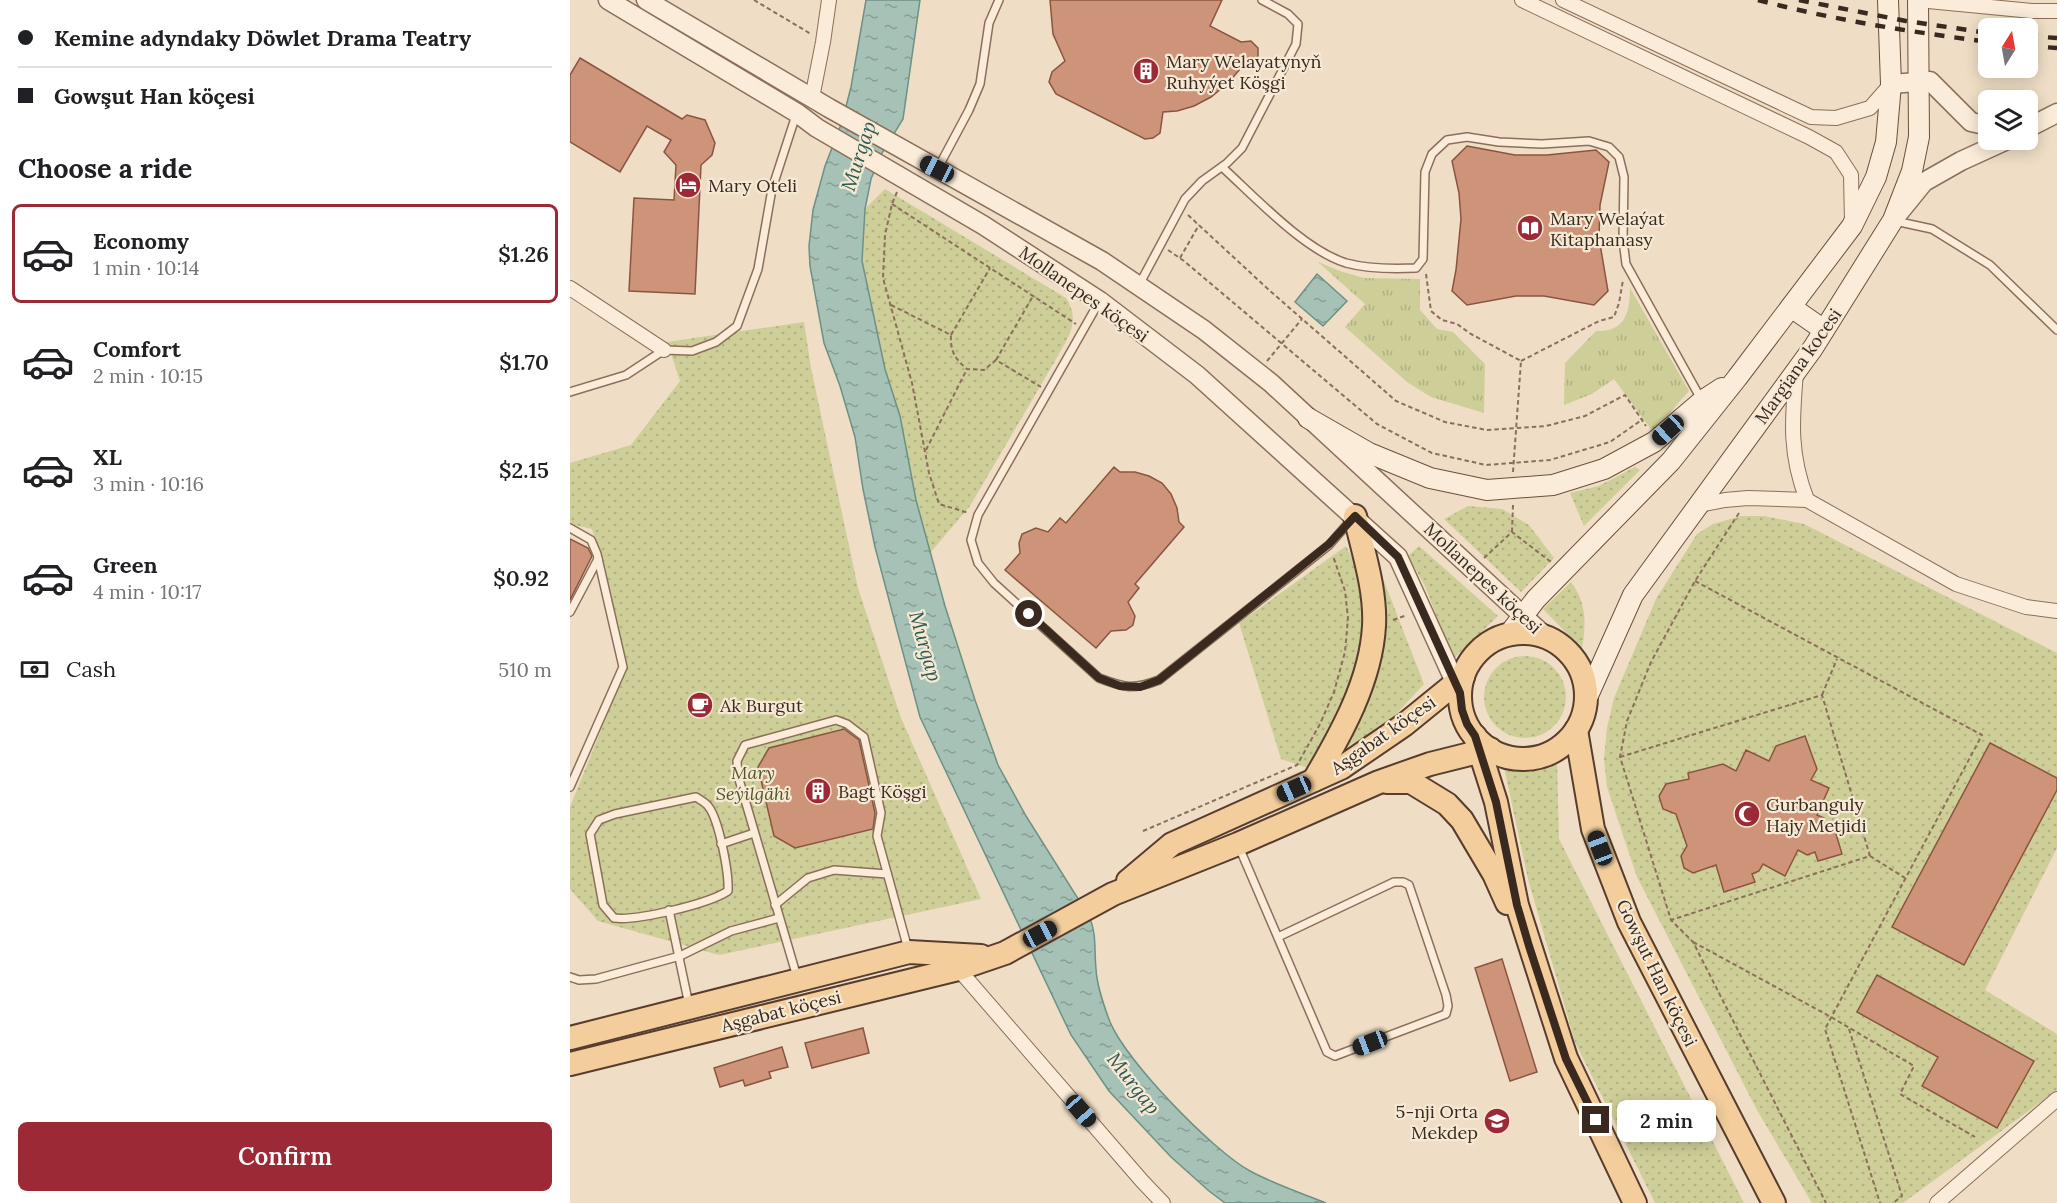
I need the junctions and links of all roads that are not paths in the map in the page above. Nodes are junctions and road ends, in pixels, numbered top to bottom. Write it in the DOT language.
graph roads {
  1 [pos="608,0"];
  2 [pos="646,0"];
  3 [pos="829,0"];
  4 [pos="999,0"];
  5 [pos="1262,0"];
  6 [pos="1522,0"];
  7 [pos="1563,0"];
  8 [pos="1888,0"];
  9 [pos="1918,0"];
  10 [pos="1584,10"];
  11 [pos="2057,11"];
  12 [pos="1577,27"];
  13 [pos="1919,82"];
  14 [pos="1891,84"];
  15 [pos="812,98"];
  16 [pos="797,113"];
  17 [pos="2038,118"];
  18 [pos="2038,123"];
  19 [pos="1978,124"];
  20 [pos="1985,150"];
  21 [pos="1222,167"];
  22 [pos="937,169"];
  23 [pos="995,203"];
  24 [pos="1893,220"];
  25 [pos="983,225"];
  26 [pos="1852,226"];
  27 [pos="1139,285"];
  28 [pos="570,288"];
  29 [pos="1100,301"];
  30 [pos="1791,307"];
  31 [pos="1824,330"];
  32 [pos="2057,330"];
  33 [pos="664,350"];
  34 [pos="1796,371"];
  35 [pos="570,392"];
  36 [pos="1706,406"];
  37 [pos="1308,418"];
  38 [pos="1807,500"];
  39 [pos="1699,505"];
  40 [pos="1355,516"];
  41 [pos="570,528"];
  42 [pos="598,559"];
  43 [pos="2057,611"];
  44 [pos="570,612"];
  45 [pos="1524,616"];
  46 [pos="1509,634"];
  47 [pos="1546,637"];
  48 [pos="1459,684"];
  49 [pos="1586,700"];
  50 [pos="1576,730"];
  51 [pos="1481,746"];
  52 [pos="1314,780"];
  53 [pos="1379,782"];
  54 [pos="570,787"];
  55 [pos="754,833"];
  56 [pos="721,844"];
  57 [pos="1238,844"];
  58 [pos="887,874"];
  59 [pos="1113,894"];
  60 [pos="775,905"];
  61 [pos="669,910"];
  62 [pos="779,918"];
  63 [pos="1278,937"];
  64 [pos="1529,946"];
  65 [pos="909,952"];
  66 [pos="680,956"];
  67 [pos="951,962"];
  68 [pos="570,977"];
  69 [pos="798,980"];
  70 [pos="690,1006"];
  71 [pos="570,1038"];
  72 [pos="570,1064"];
  73 [pos="2057,1099"];
  74 [pos="1163,1203"];
  75 [pos="1635,1203"];
  76 [pos="1774,1203"];
  77 [pos="1937,1203"];
  1 -- 16 [label="street, Mollanepes köçesi"];
  2 -- 15 [label="street, Mollanepes köçesi"];
  3 -- 15 [label="street"];
  4 -- 22 [label="lane"];
  5 -- 21 [label="lane"];
  6 -- 12 [label="street"];
  7 -- 10 [label="street"];
  8 -- 14 [label="main road"];
  9 -- 11 [label="street"];
  9 -- 13 [label="main road, Margiana kocesi"];
  10 -- 12 [label="street"];
  10 -- 14 [label="street"];
  12 -- 26 [label="street"];
  13 -- 14 [label="street"];
  13 -- 19 [label="street"];
  13 -- 24 [label="main road, Margiana kocesi"];
  14 -- 26 [label="main road"];
  15 -- 22 [label="street, Mollanepes köçesi"];
  16 -- 25 [label="street, Mollanepes köçesi"];
  16 -- 33 [label="lane"];
  17 -- 18 [label="street"];
  20 -- 24 [label="street"];
  21 -- 27 [label="lane"];
  21 -- 36 [label="lane"];
  22 -- 23 [label="street, Mollanepes köçesi"];
  23 -- 25 [label="street"];
  23 -- 27 [label="street, Mollanepes köçesi"];
  24 -- 31 [label="main road, Margiana kocesi"];
  24 -- 32 [label="lane"];
  25 -- 29 [label="street, Mollanepes köçesi"];
  26 -- 30 [label="main road"];
  27 -- 37 [label="street, Mollanepes köçesi"];
  28 -- 33 [label="street"];
  29 -- 40 [label="street, Mollanepes köçesi"];
  29 -- 40 [label="lane"];
  30 -- 31 [label="main road"];
  30 -- 36 [label="main road"];
  31 -- 34 [label="main road, Margiana kocesi"];
  33 -- 35 [label="lane"];
  34 -- 38 [label="street"];
  34 -- 39 [label="main road, Margiana kocesi"];
  36 -- 37 [label="main road"];
  36 -- 45 [label="main road"];
  37 -- 45 [label="street, Mollanepes köçesi"];
  38 -- 39 [label="street"];
  38 -- 43 [label="street"];
  39 -- 49 [label="main road, Margiana kocesi"];
  40 -- 48 [label="street, Mollanepes köçesi"];
  40 -- 52 [label="main road"];
  41 -- 42 [label="lane"];
  42 -- 44 [label="lane"];
  42 -- 54 [label="lane"];
  45 -- 46 [label="main road"];
  45 -- 47 [label="street, Mollanepes köçesi"];
  46 -- 47 [label="main road"];
  46 -- 48 [label="main road"];
  47 -- 49 [label="main road"];
  48 -- 51 [label="main road"];
  48 -- 52 [label="main road, Aşgabat köçesi"];
  49 -- 50 [label="main road"];
  50 -- 51 [label="main road"];
  50 -- 76 [label="main road, Gowşut Han köçesi"];
  51 -- 53 [label="main road, Aşgabat köçesi"];
  51 -- 64 [label="main road"];
  52 -- 59 [label="main road, Aşgabat köçesi"];
  53 -- 57 [label="main road, Aşgabat köçesi"];
  53 -- 64 [label="main road"];
  55 -- 56 [label="lane"];
  55 -- 58 [label="lane"];
  55 -- 60 [label="lane"];
  56 -- 61 [label="lane"];
  56 -- 61 [label="lane"];
  57 -- 59 [label="main road, Aşgabat köçesi"];
  57 -- 63 [label="lane"];
  58 -- 60 [label="lane"];
  58 -- 65 [label="lane"];
  59 -- 67 [label="main road, Aşgabat köçesi"];
  60 -- 62 [label="lane"];
  61 -- 66 [label="lane"];
  62 -- 66 [label="lane"];
  62 -- 69 [label="lane"];
  63 -- 63 [label="lane"];
  64 -- 75 [label="main road"];
  65 -- 67 [label="main road, Aşgabat köçesi"];
  65 -- 69 [label="main road, Aşgabat köçesi"];
  66 -- 68 [label="lane"];
  66 -- 70 [label="lane"];
  67 -- 72 [label="main road, Aşgabat köçesi"];
  67 -- 74 [label="street"];
  69 -- 70 [label="main road, Aşgabat köçesi"];
  70 -- 71 [label="main road, Aşgabat köçesi"];
  73 -- 77 [label="street"];
}
